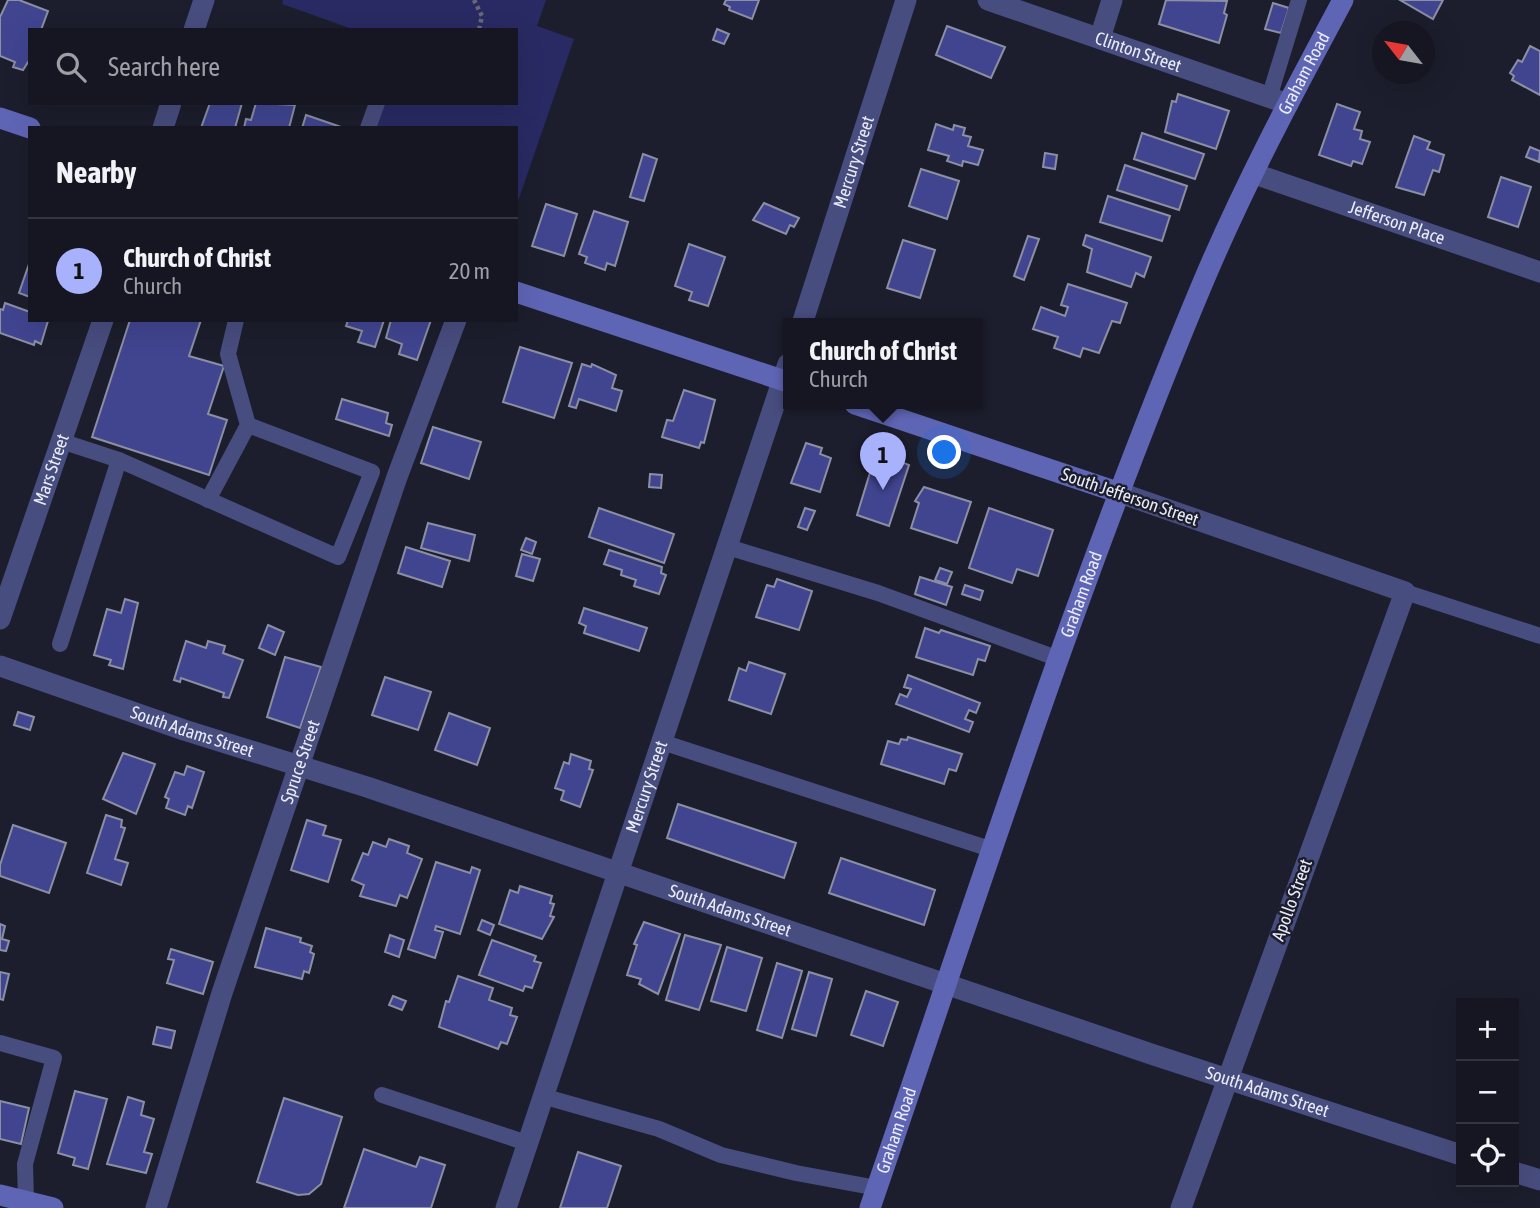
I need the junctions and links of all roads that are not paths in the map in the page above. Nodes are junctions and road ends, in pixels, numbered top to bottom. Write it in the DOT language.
graph roads {
  1 [pos="204,0"];
  2 [pos="906,0"];
  3 [pos="988,0"];
  4 [pos="1112,0"];
  5 [pos="1299,0"];
  6 [pos="1343,0"];
  7 [pos="195,28"];
  8 [pos="1100,38"];
  9 [pos="1279,101"];
  10 [pos="169,105"];
  11 [pos="376,105"];
  12 [pos="0,118"];
  13 [pos="164,126"];
  14 [pos="369,126"];
  15 [pos="28,127"];
  16 [pos="1255,174"];
  17 [pos="1540,272"];
  18 [pos="518,293"];
  19 [pos="804,318"];
  20 [pos="102,322"];
  21 [pos="236,322"];
  22 [pos="455,322"];
  23 [pos="783,374"];
  24 [pos="783,387"];
  25 [pos="870,409"];
  26 [pos="248,425"];
  27 [pos="61,441"];
  28 [pos="119,460"];
  29 [pos="1120,493"];
  30 [pos="208,500"];
  31 [pos="728,547"];
  32 [pos="1405,592"];
  33 [pos="0,619"];
  34 [pos="1540,636"];
  35 [pos="60,644"];
  36 [pos="1059,659"];
  37 [pos="0,666"];
  38 [pos="662,742"];
  39 [pos="301,766"];
  40 [pos="993,850"];
  41 [pos="619,873"];
  42 [pos="947,984"];
  43 [pos="0,1043"];
  44 [pos="1227,1077"];
  45 [pos="382,1094"];
  46 [pos="542,1096"];
  47 [pos="527,1143"];
  48 [pos="1456,1153"];
  49 [pos="1519,1174"];
  50 [pos="1540,1180"];
  51 [pos="877,1188"];
  52 [pos="0,1195"];
  53 [pos="25,1205"];
  54 [pos="53,1208"];
  55 [pos="156,1208"];
  56 [pos="506,1208"];
  57 [pos="870,1208"];
  58 [pos="1181,1208"];
  1 -- 7 [label="street"];
  2 -- 19 [label="street, Mercury Street"];
  3 -- 8 [label="street, Clinton Street"];
  4 -- 8 [label="street"];
  5 -- 9 [label="lane"];
  6 -- 9 [label="main road, Graham Road"];
  8 -- 9 [label="street, Clinton Street"];
  9 -- 16 [label="main road, Graham Road"];
  10 -- 13 [label="street"];
  11 -- 14 [label="lane"];
  12 -- 15 [label="main road"];
  16 -- 17 [label="street, Jefferson Place"];
  16 -- 29 [label="main road, Graham Road"];
  18 -- 23 [label="main road"];
  20 -- 27 [label="street, Mars Street"];
  21 -- 26 [label="lane"];
  22 -- 39 [label="street, Spruce Street"];
  24 -- 31 [label="street, Mercury Street"];
  25 -- 29 [label="main road, South Jefferson Street"];
  26 -- 30 [label="lane"];
  26 -- 30 [label="lane"];
  27 -- 28 [label="lane"];
  27 -- 33 [label="street, Mars Street"];
  28 -- 30 [label="lane"];
  28 -- 35 [label="lane"];
  29 -- 32 [label="street, South Jefferson Street"];
  29 -- 36 [label="main road, Graham Road"];
  31 -- 36 [label="lane"];
  31 -- 38 [label="street, Mercury Street"];
  32 -- 34 [label="lane"];
  32 -- 44 [label="street, Apollo Street"];
  36 -- 40 [label="main road, Graham Road"];
  37 -- 39 [label="street, South Adams Street"];
  38 -- 40 [label="lane"];
  38 -- 41 [label="street, Mercury Street"];
  39 -- 41 [label="street, South Adams Street"];
  39 -- 55 [label="street, Spruce Street"];
  40 -- 42 [label="main road, Graham Road"];
  41 -- 42 [label="street, South Adams Street"];
  41 -- 46 [label="street, Mercury Street"];
  42 -- 44 [label="street, South Adams Street"];
  42 -- 51 [label="main road, Graham Road"];
  43 -- 53 [label="lane"];
  44 -- 48 [label="street, South Adams Street"];
  44 -- 58 [label="street, Apollo Street"];
  45 -- 47 [label="lane"];
  46 -- 47 [label="street, Mercury Street"];
  46 -- 51 [label="lane"];
  47 -- 56 [label="street, Mercury Street"];
  49 -- 50 [label="street"];
  51 -- 57 [label="main road, Graham Road"];
  52 -- 53 [label="main road"];
  53 -- 54 [label="main road"];
}
